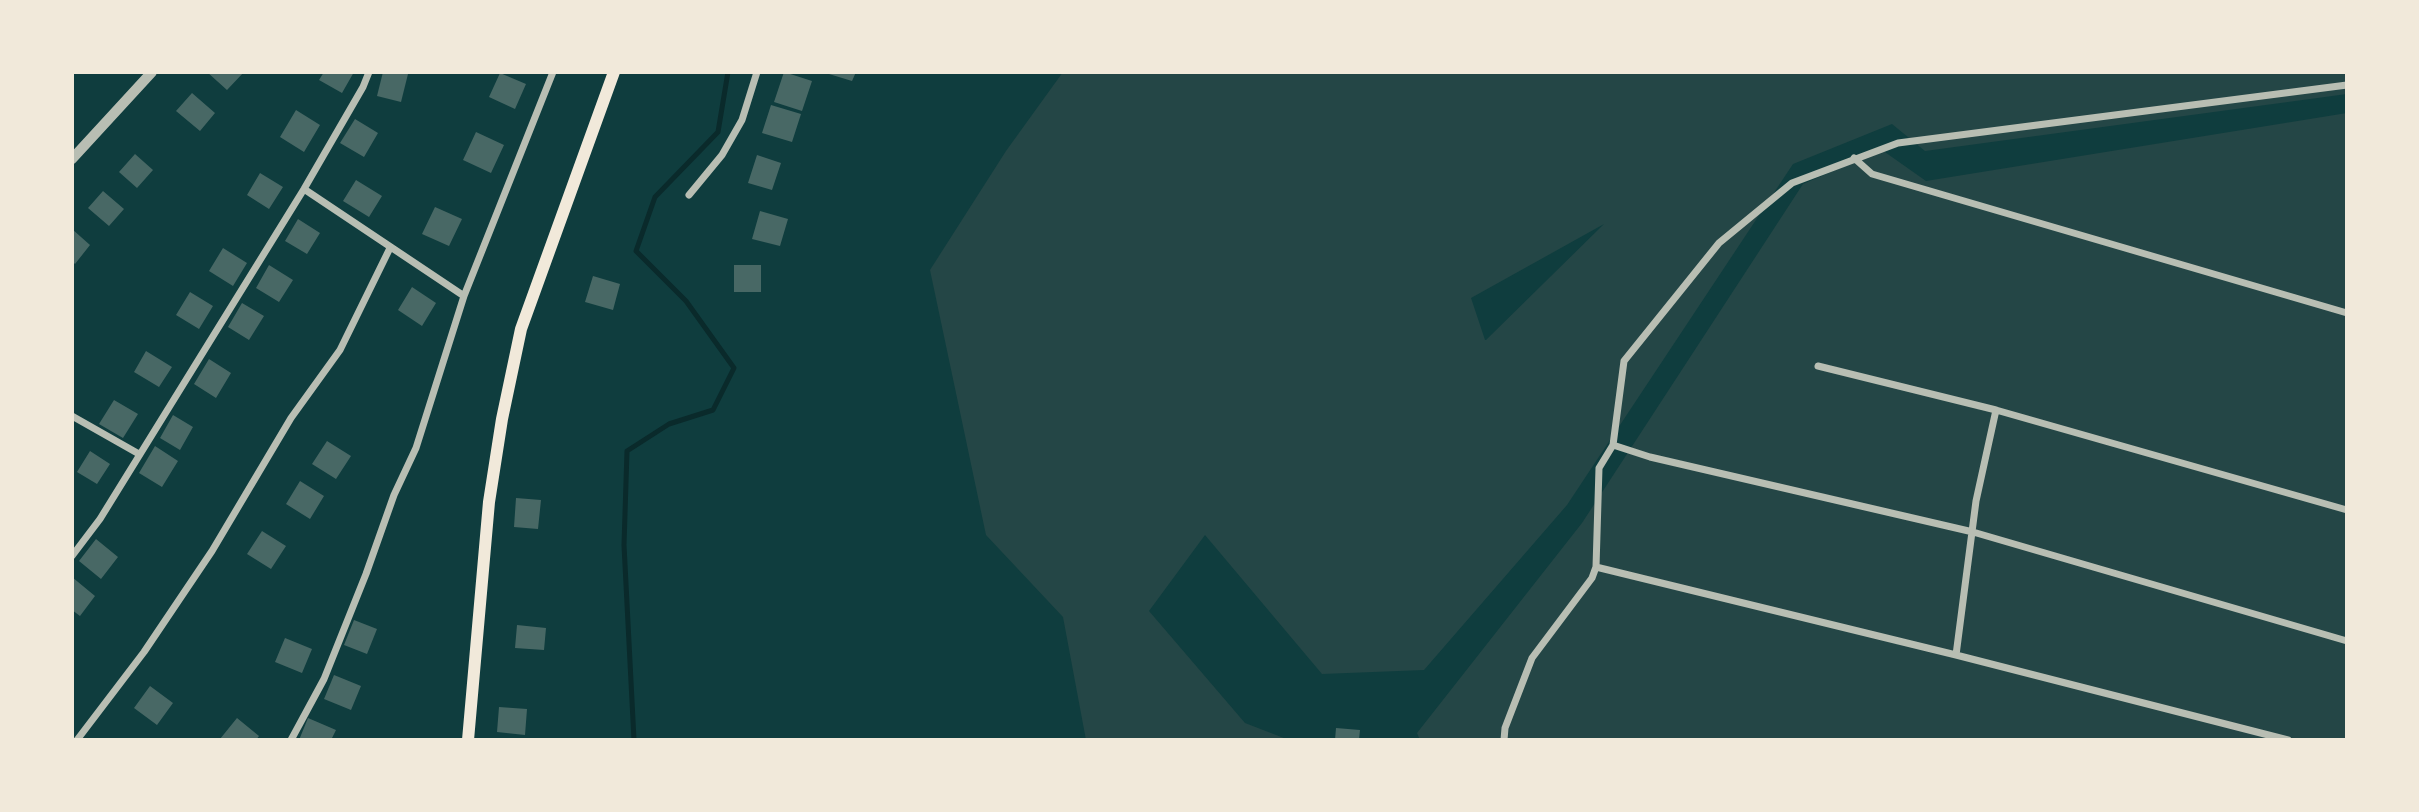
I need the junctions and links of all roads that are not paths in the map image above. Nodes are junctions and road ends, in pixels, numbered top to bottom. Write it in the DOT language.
graph roads {
  1 [pos="152,72"];
  2 [pos="369,72"];
  3 [pos="553,72"];
  4 [pos="614,72"];
  5 [pos="757,72"];
  6 [pos="2347,85"];
  7 [pos="72,159"];
  8 [pos="1854,159"];
  9 [pos="304,189"];
  10 [pos="689,195"];
  11 [pos="390,248"];
  12 [pos="464,296"];
  13 [pos="2347,313"];
  14 [pos="1818,366"];
  15 [pos="1997,410"];
  16 [pos="72,416"];
  17 [pos="1613,445"];
  18 [pos="139,454"];
  19 [pos="2347,510"];
  20 [pos="1973,532"];
  21 [pos="72,556"];
  22 [pos="1597,568"];
  23 [pos="2347,641"];
  24 [pos="1956,655"];
  25 [pos="77,740"];
  26 [pos="290,740"];
  27 [pos="468,740"];
  28 [pos="1504,740"];
  29 [pos="2288,740"];
  1 -- 7 [label="street"];
  2 -- 9 [label="street"];
  3 -- 12 [label="street"];
  4 -- 27 [label="main road"];
  5 -- 10 [label="street"];
  6 -- 8 [label="street"];
  8 -- 13 [label="street"];
  8 -- 17 [label="street"];
  9 -- 11 [label="street"];
  9 -- 18 [label="street"];
  11 -- 12 [label="street"];
  11 -- 25 [label="street"];
  12 -- 26 [label="street"];
  14 -- 15 [label="street"];
  15 -- 19 [label="street"];
  15 -- 20 [label="street"];
  16 -- 18 [label="street"];
  17 -- 20 [label="street"];
  17 -- 22 [label="street"];
  18 -- 21 [label="street"];
  20 -- 23 [label="street"];
  20 -- 24 [label="street"];
  22 -- 24 [label="street"];
  22 -- 28 [label="street"];
  24 -- 29 [label="street"];
}
